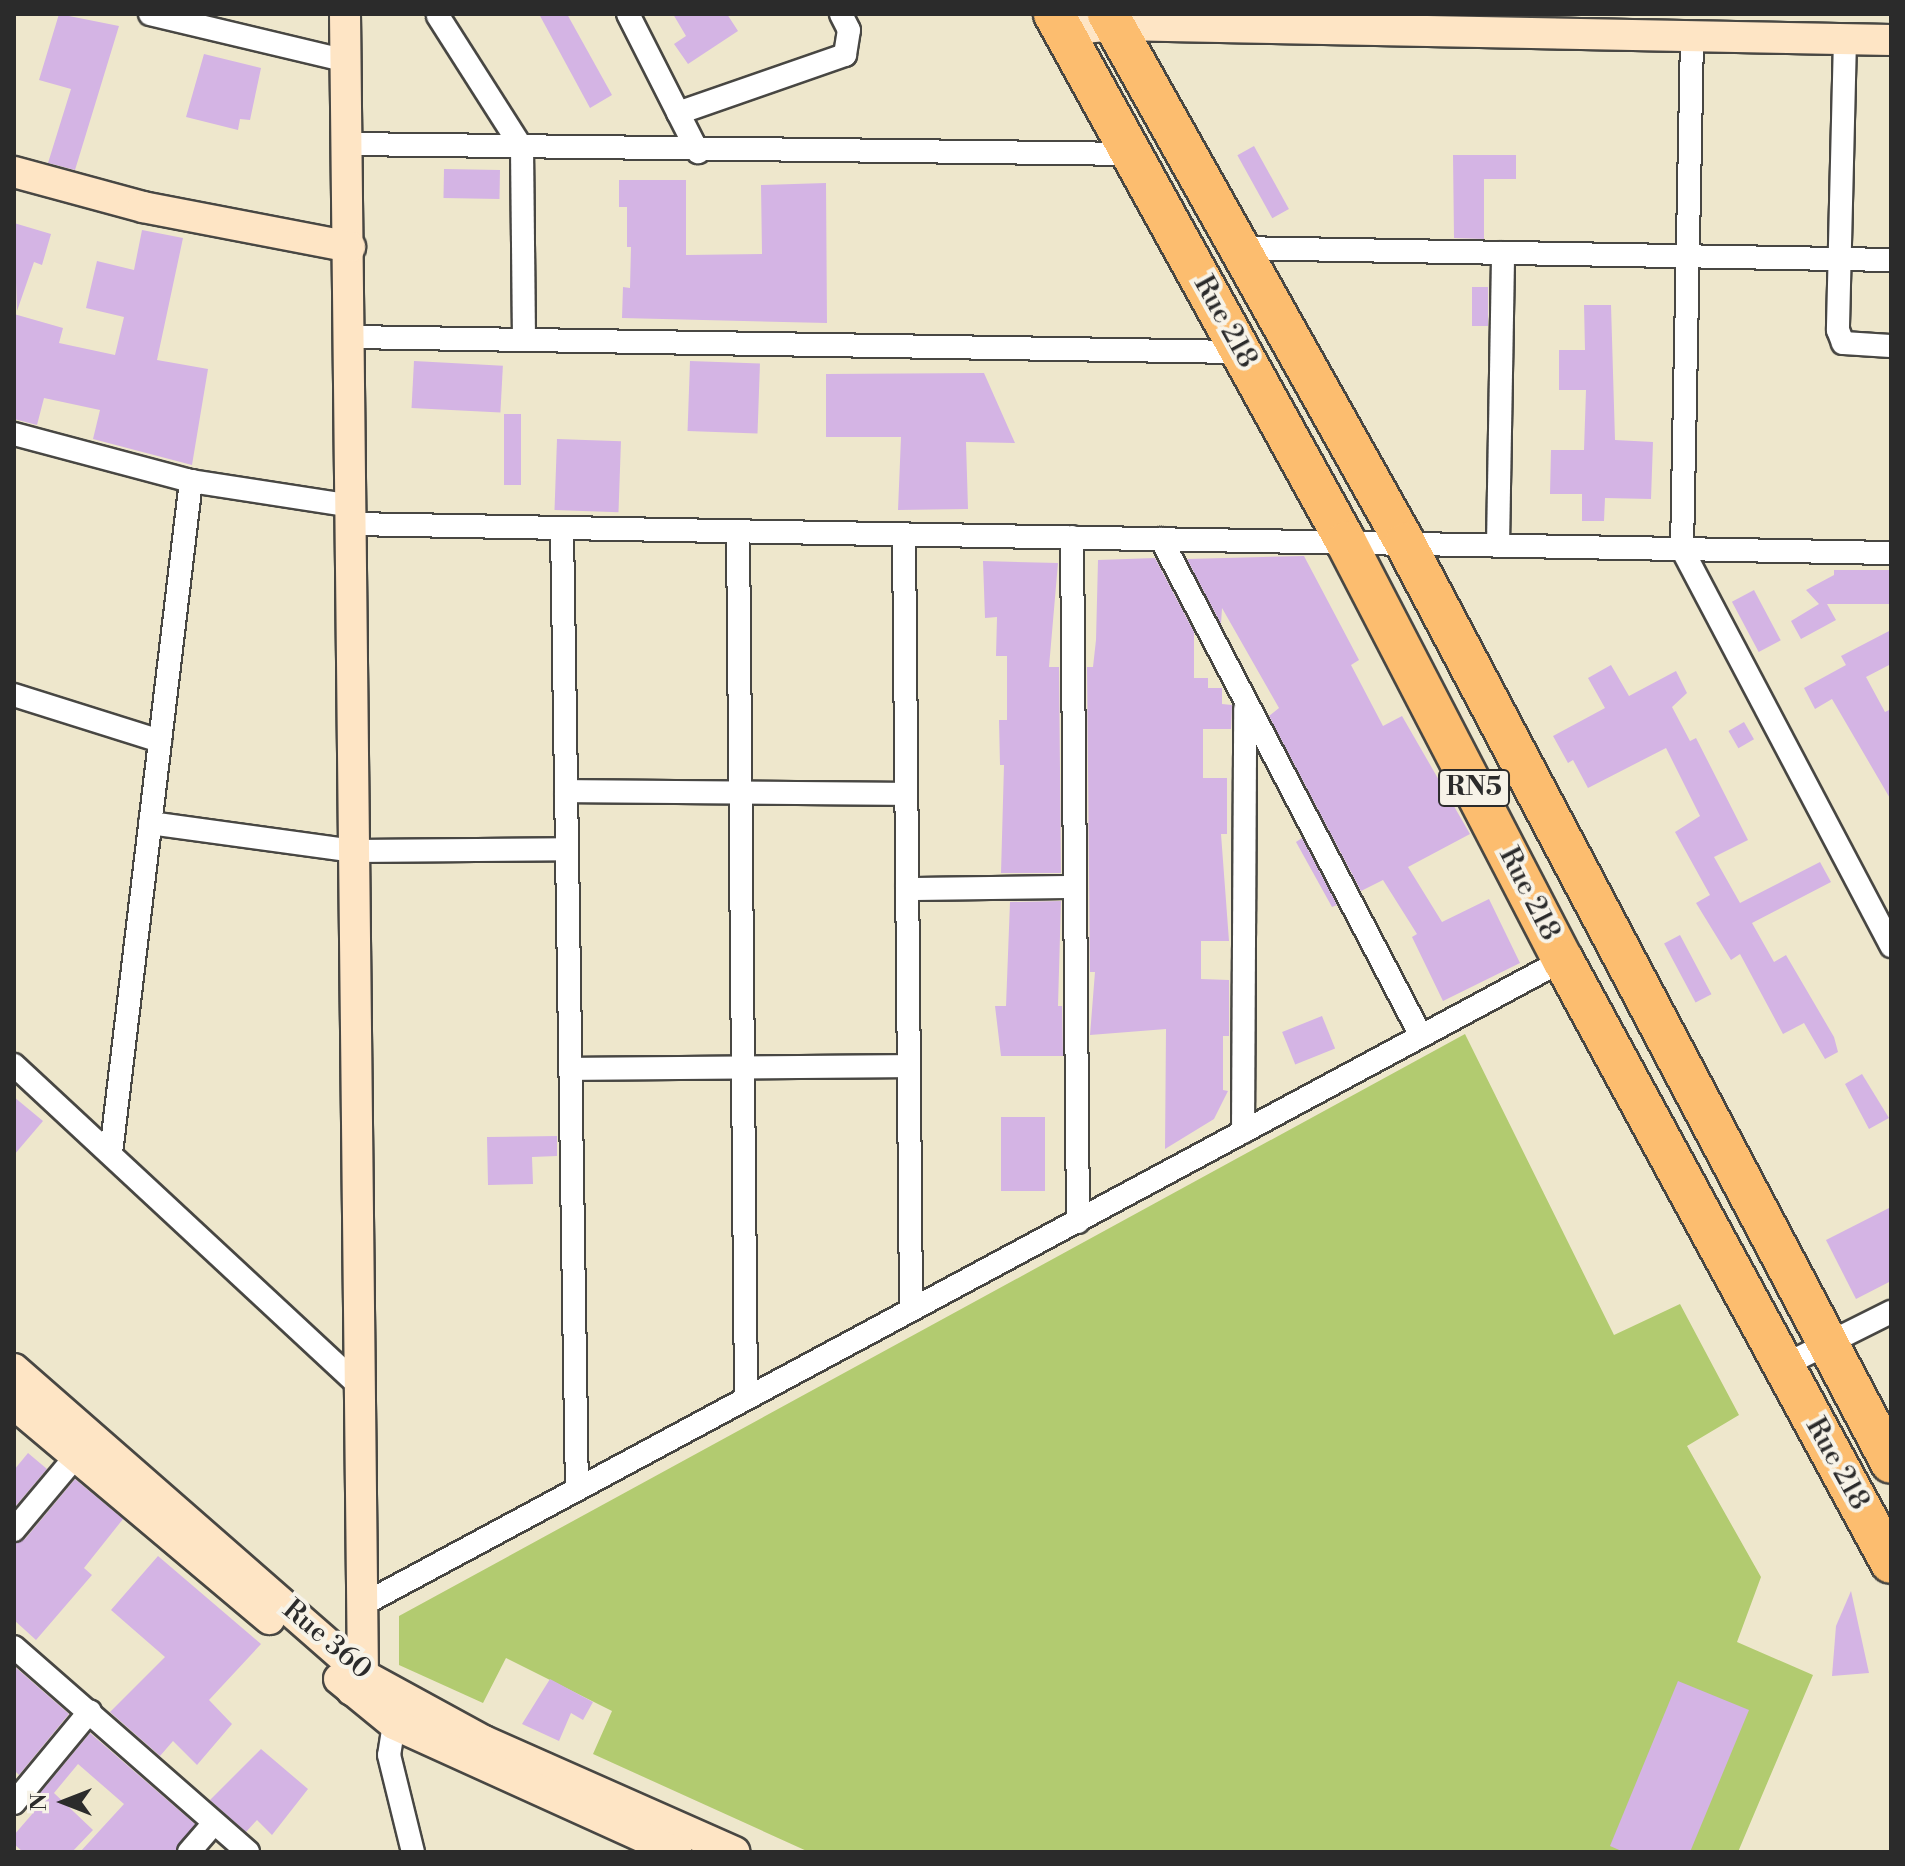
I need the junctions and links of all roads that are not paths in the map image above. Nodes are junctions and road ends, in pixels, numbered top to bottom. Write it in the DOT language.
graph roads {
  1 [pos="150,14"];
  2 [pos="345,14"];
  3 [pos="628,14"];
  4 [pos="841,14"];
  5 [pos="438,16"];
  6 [pos="1112,20"];
  7 [pos="1058,22"];
  8 [pos="1324,22"];
  9 [pos="1692,37"];
  10 [pos="1845,39"];
  11 [pos="1891,40"];
  12 [pos="348,61"];
  13 [pos="678,113"];
  14 [pos="349,144"];
  15 [pos="522,148"];
  16 [pos="698,152"];
  17 [pos="1131,154"];
  18 [pos="14,172"];
  19 [pos="350,247"];
  20 [pos="1237,248"];
  21 [pos="1503,253"];
  22 [pos="1687,256"];
  23 [pos="1841,259"];
  24 [pos="1891,260"];
  25 [pos="351,337"];
  26 [pos="524,340"];
  27 [pos="1891,346"];
  28 [pos="1241,352"];
  29 [pos="14,434"];
  30 [pos="191,481"];
  31 [pos="352,515"];
  32 [pos="562,528"];
  33 [pos="738,531"];
  34 [pos="904,534"];
  35 [pos="1072,537"];
  36 [pos="1161,539"];
  37 [pos="1346,542"];
  38 [pos="1405,543"];
  39 [pos="1498,545"];
  40 [pos="1682,549"];
  41 [pos="1891,553"];
  42 [pos="14,695"];
  43 [pos="1245,703"];
  44 [pos="160,741"];
  45 [pos="566,791"];
  46 [pos="906,794"];
  47 [pos="741,796"];
  48 [pos="150,823"];
  49 [pos="567,849"];
  50 [pos="355,851"];
  51 [pos="1075,887"];
  52 [pos="907,889"];
  53 [pos="1891,946"];
  54 [pos="1563,960"];
  55 [pos="1421,1036"];
  56 [pos="14,1065"];
  57 [pos="908,1066"];
  58 [pos="743,1068"];
  59 [pos="571,1069"];
  60 [pos="1243,1132"];
  61 [pos="111,1153"];
  62 [pos="1078,1222"];
  63 [pos="911,1308"];
  64 [pos="1891,1312"];
  65 [pos="1828,1343"];
  66 [pos="1783,1366"];
  67 [pos="14,1369"];
  68 [pos="360,1387"];
  69 [pos="746,1398"];
  70 [pos="14,1404"];
  71 [pos="76,1456"];
  72 [pos="1891,1463"];
  73 [pos="577,1489"];
  74 [pos="14,1530"];
  75 [pos="1891,1563"];
  76 [pos="362,1605"];
  77 [pos="14,1647"];
  78 [pos="358,1682"];
  79 [pos="90,1711"];
  80 [pos="394,1724"];
  81 [pos="14,1803"];
  82 [pos="214,1823"];
  83 [pos="189,1852"];
  84 [pos="248,1852"];
  85 [pos="413,1852"];
  86 [pos="676,1852"];
  87 [pos="735,1852"];
  1 -- 12 [label="street"];
  2 -- 12 [label="street"];
  3 -- 13 [label="street"];
  4 -- 13 [label="street"];
  5 -- 15 [label="street"];
  6 -- 7 [label="street"];
  6 -- 8 [label="street"];
  6 -- 20 [label="highway, Rue 218 / RN5"];
  7 -- 17 [label="highway, Rue 218 / RN5"];
  8 -- 9 [label="street"];
  9 -- 10 [label="street"];
  9 -- 22 [label="street"];
  10 -- 11 [label="street"];
  10 -- 23 [label="street"];
  12 -- 14 [label="street"];
  13 -- 16 [label="street"];
  14 -- 15 [label="street"];
  14 -- 19 [label="street"];
  15 -- 16 [label="street"];
  15 -- 26 [label="street"];
  16 -- 17 [label="street"];
  17 -- 28 [label="highway, Rue 218 / RN5"];
  18 -- 19 [label="street"];
  19 -- 25 [label="street"];
  20 -- 21 [label="street"];
  20 -- 38 [label="highway, Rue 218 / RN5"];
  21 -- 22 [label="street"];
  21 -- 39 [label="street"];
  22 -- 23 [label="street"];
  22 -- 40 [label="street"];
  23 -- 24 [label="street"];
  23 -- 27 [label="street"];
  25 -- 26 [label="street"];
  25 -- 31 [label="street"];
  26 -- 28 [label="street"];
  28 -- 37 [label="highway, Rue 218 / RN5"];
  29 -- 30 [label="street"];
  30 -- 31 [label="street"];
  30 -- 44 [label="street"];
  31 -- 32 [label="street"];
  31 -- 50 [label="street"];
  32 -- 33 [label="street"];
  32 -- 45 [label="street"];
  33 -- 34 [label="street"];
  33 -- 47 [label="street"];
  34 -- 35 [label="street"];
  34 -- 46 [label="street"];
  35 -- 36 [label="street"];
  35 -- 51 [label="street"];
  36 -- 37 [label="street"];
  36 -- 43 [label="street"];
  37 -- 38 [label="street"];
  37 -- 54 [label="highway, Rue 218 / RN5"];
  38 -- 39 [label="street"];
  38 -- 65 [label="highway, Rue 218 / RN5"];
  39 -- 40 [label="street"];
  40 -- 41 [label="street"];
  40 -- 53 [label="street"];
  42 -- 44 [label="street"];
  43 -- 55 [label="street"];
  43 -- 60 [label="street"];
  44 -- 48 [label="street"];
  45 -- 47 [label="street"];
  45 -- 49 [label="street"];
  46 -- 47 [label="street"];
  46 -- 52 [label="street"];
  47 -- 58 [label="street"];
  48 -- 50 [label="street"];
  48 -- 61 [label="street"];
  49 -- 50 [label="street"];
  49 -- 59 [label="street"];
  50 -- 68 [label="street"];
  51 -- 52 [label="street"];
  51 -- 62 [label="street"];
  52 -- 57 [label="street"];
  54 -- 55 [label="street"];
  54 -- 66 [label="highway, Rue 218 / RN5"];
  55 -- 60 [label="street"];
  56 -- 61 [label="street"];
  57 -- 58 [label="street"];
  57 -- 63 [label="street"];
  58 -- 59 [label="street"];
  58 -- 69 [label="street"];
  59 -- 73 [label="street"];
  60 -- 62 [label="street"];
  61 -- 68 [label="street"];
  62 -- 63 [label="street"];
  63 -- 69 [label="street"];
  64 -- 65 [label="street"];
  65 -- 66 [label="street"];
  65 -- 72 [label="highway, Rue 218 / RN5"];
  66 -- 75 [label="highway, Rue 218 / RN5"];
  67 -- 78 [label="street, Rue 360"];
  68 -- 76 [label="street"];
  69 -- 73 [label="street"];
  70 -- 71 [label="street, Rue 360"];
  71 -- 74 [label="street"];
  71 -- 78 [label="street, Rue 360"];
  73 -- 76 [label="street"];
  76 -- 78 [label="street"];
  77 -- 79 [label="street"];
  78 -- 80 [label="street, Rue 360"];
  78 -- 87 [label="street, Rue 360"];
  79 -- 81 [label="street"];
  79 -- 82 [label="street"];
  80 -- 85 [label="street"];
  80 -- 86 [label="street, Rue 360"];
  82 -- 83 [label="street"];
  82 -- 84 [label="street"];
}
